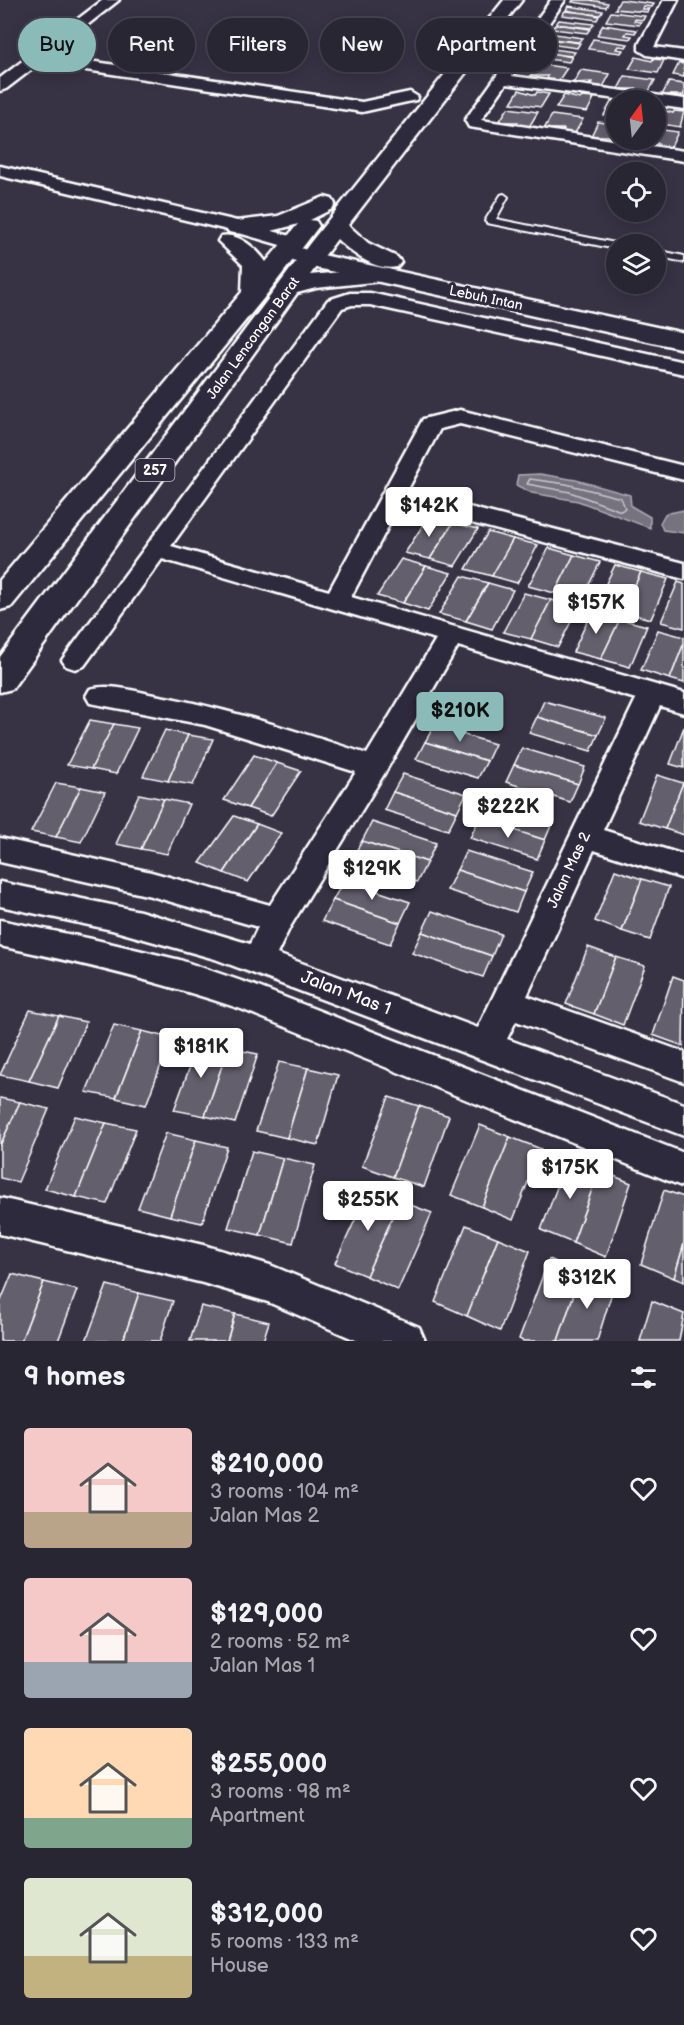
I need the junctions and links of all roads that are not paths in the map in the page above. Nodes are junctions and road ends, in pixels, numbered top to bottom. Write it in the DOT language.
graph roads {
  1 [pos="112,0"];
  2 [pos="513,0"];
  3 [pos="558,0"];
  4 [pos="667,6"];
  5 [pos="684,15"];
  6 [pos="89,18"];
  7 [pos="684,56"];
  8 [pos="96,67"];
  9 [pos="18,72"];
  10 [pos="502,79"];
  11 [pos="424,80"];
  12 [pos="0,86"];
  13 [pos="410,97"];
  14 [pos="684,104"];
  15 [pos="362,107"];
  16 [pos="385,121"];
  17 [pos="684,156"];
  18 [pos="0,171"];
  19 [pos="0,187"];
  20 [pos="504,197"];
  21 [pos="336,226"];
  22 [pos="233,234"];
  23 [pos="606,244"];
  24 [pos="303,250"];
  25 [pos="666,255"];
  26 [pos="684,259"];
  27 [pos="386,269"];
  28 [pos="289,288"];
  29 [pos="254,294"];
  30 [pos="684,328"];
  31 [pos="684,342"];
  32 [pos="684,368"];
  33 [pos="684,473"];
  34 [pos="393,495"];
  35 [pos="156,549"];
  36 [pos="684,571"];
  37 [pos="0,600"];
  38 [pos="336,602"];
  39 [pos="451,636"];
  40 [pos="75,660"];
  41 [pos="0,681"];
  42 [pos="652,694"];
  43 [pos="100,696"];
  44 [pos="684,703"];
  45 [pos="374,767"];
  46 [pos="585,836"];
  47 [pos="0,850"];
  48 [pos="684,867"];
  49 [pos="0,894"];
  50 [pos="278,920"];
  51 [pos="0,933"];
  52 [pos="258,960"];
  53 [pos="507,1003"];
  54 [pos="487,1046"];
  55 [pos="684,1067"];
  56 [pos="684,1120"];
  57 [pos="684,1170"];
  58 [pos="0,1216"];
  59 [pos="405,1341"];
  1 -- 6 [label="street"];
  2 -- 21 [label="main road, Jalan Lencongan Barat / 257"];
  3 -- 10 [label="street"];
  4 -- 5 [label="street"];
  4 -- 7 [label="street"];
  8 -- 15 [label="street"];
  9 -- 12 [label="street"];
  10 -- 14 [label="street"];
  10 -- 17 [label="street"];
  11 -- 13 [label="main road"];
  13 -- 15 [label="street"];
  13 -- 16 [label="main road"];
  15 -- 16 [label="street"];
  18 -- 22 [label="street"];
  19 -- 22 [label="street"];
  20 -- 23 [label="lane"];
  21 -- 24 [label="main road, Jalan Lencongan Barat / 257"];
  21 -- 27 [label="main road"];
  22 -- 24 [label="street"];
  22 -- 24 [label="main road, Jalan Lencongan Barat / 257"];
  22 -- 29 [label="main road"];
  24 -- 27 [label="main road, Lebuh Intan"];
  24 -- 28 [label="main road, Jalan Lencongan Barat / 257"];
  24 -- 29 [label="main road, Jalan Lencongan Barat / 257"];
  25 -- 26 [label="lane"];
  27 -- 28 [label="main road"];
  27 -- 30 [label="main road, Lebuh Intan"];
  27 -- 31 [label="main road, Lebuh Intan"];
  28 -- 41 [label="main road, Jalan Lencongan Barat / 257"];
  29 -- 37 [label="main road, Jalan Lencongan Barat / 257"];
  32 -- 35 [label="street"];
  33 -- 34 [label="street"];
  34 -- 36 [label="street"];
  34 -- 38 [label="street"];
  35 -- 38 [label="street"];
  35 -- 40 [label="street"];
  38 -- 39 [label="street"];
  39 -- 42 [label="street"];
  39 -- 45 [label="street"];
  42 -- 44 [label="street"];
  42 -- 46 [label="street, Jalan Mas 2"];
  43 -- 45 [label="street"];
  45 -- 50 [label="street"];
  46 -- 48 [label="street"];
  46 -- 53 [label="street, Jalan Mas 2"];
  47 -- 50 [label="street"];
  49 -- 52 [label="street, Jalan Mas 1"];
  50 -- 52 [label="street"];
  51 -- 57 [label="street"];
  52 -- 54 [label="street, Jalan Mas 1"];
  53 -- 54 [label="street, Jalan Mas 2"];
  53 -- 55 [label="street"];
  54 -- 56 [label="street, Jalan Mas 1"];
  58 -- 59 [label="street"];
}
